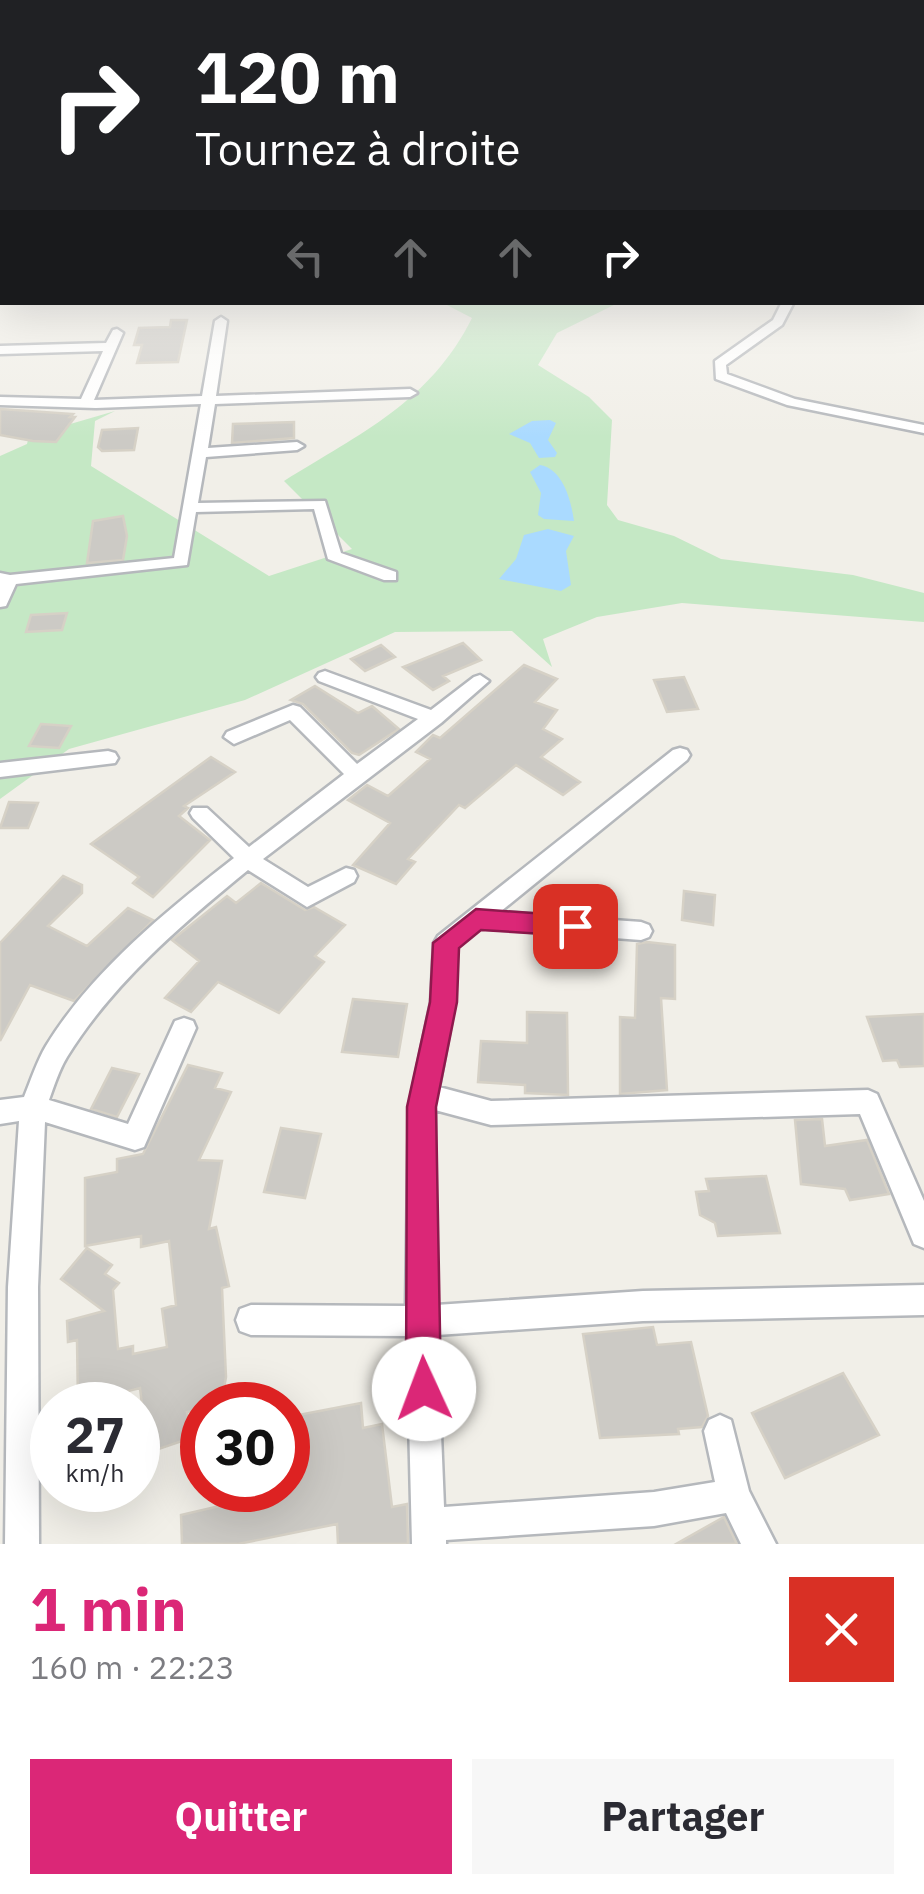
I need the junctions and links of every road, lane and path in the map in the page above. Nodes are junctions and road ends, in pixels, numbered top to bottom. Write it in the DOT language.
graph roads {
  1 [pos="786,305"];
  2 [pos="220,322"];
  3 [pos="0,350"];
  4 [pos="410,393"];
  5 [pos="0,401"];
  6 [pos="211,402"];
  7 [pos="86,403"];
  8 [pos="924,429"];
  9 [pos="298,446"];
  10 [pos="200,453"];
  11 [pos="189,508"];
  12 [pos="390,576"];
  13 [pos="5,579"];
  14 [pos="0,602"];
  15 [pos="326,678"];
  16 [pos="480,681"];
  17 [pos="434,719"];
  18 [pos="234,736"];
  19 [pos="680,755"];
  20 [pos="108,758"];
  21 [pos="0,770"];
  22 [pos="358,777"];
  23 [pos="200,812"];
  24 [pos="249,860"];
  25 [pos="346,876"];
  26 [pos="476,919"];
  27 [pos="640,931"];
  28 [pos="184,1028"];
  29 [pos="424,1095"];
  30 [pos="33,1107"];
  31 [pos="0,1112"];
  32 [pos="924,1234"];
  33 [pos="924,1300"];
  34 [pos="251,1320"];
  35 [pos="421,1321"];
  36 [pos="720,1430"];
  37 [pos="734,1495"];
  38 [pos="428,1535"];
  39 [pos="22,1544"];
  40 [pos="759,1544"];
  1 -- 8 [label="street"];
  2 -- 6 [label="street"];
  3 -- 7 [label="street"];
  4 -- 6 [label="street"];
  5 -- 7 [label="street"];
  6 -- 7 [label="street"];
  6 -- 10 [label="street"];
  9 -- 10 [label="street"];
  10 -- 11 [label="street"];
  11 -- 12 [label="street"];
  11 -- 13 [label="street"];
  13 -- 14 [label="street"];
  15 -- 17 [label="street"];
  16 -- 17 [label="street"];
  17 -- 22 [label="street"];
  18 -- 22 [label="street"];
  19 -- 26 [label="street"];
  20 -- 21 [label="street"];
  22 -- 24 [label="street"];
  23 -- 24 [label="street"];
  24 -- 25 [label="street"];
  24 -- 30 [label="street"];
  26 -- 27 [label="street"];
  26 -- 29 [label="street"];
  28 -- 30 [label="street"];
  29 -- 32 [label="street"];
  29 -- 35 [label="street"];
  30 -- 31 [label="street"];
  30 -- 39 [label="street"];
  33 -- 35 [label="street"];
  34 -- 35 [label="street"];
  35 -- 38 [label="street"];
  36 -- 37 [label="street"];
  37 -- 38 [label="street"];
  37 -- 40 [label="street"];
}
